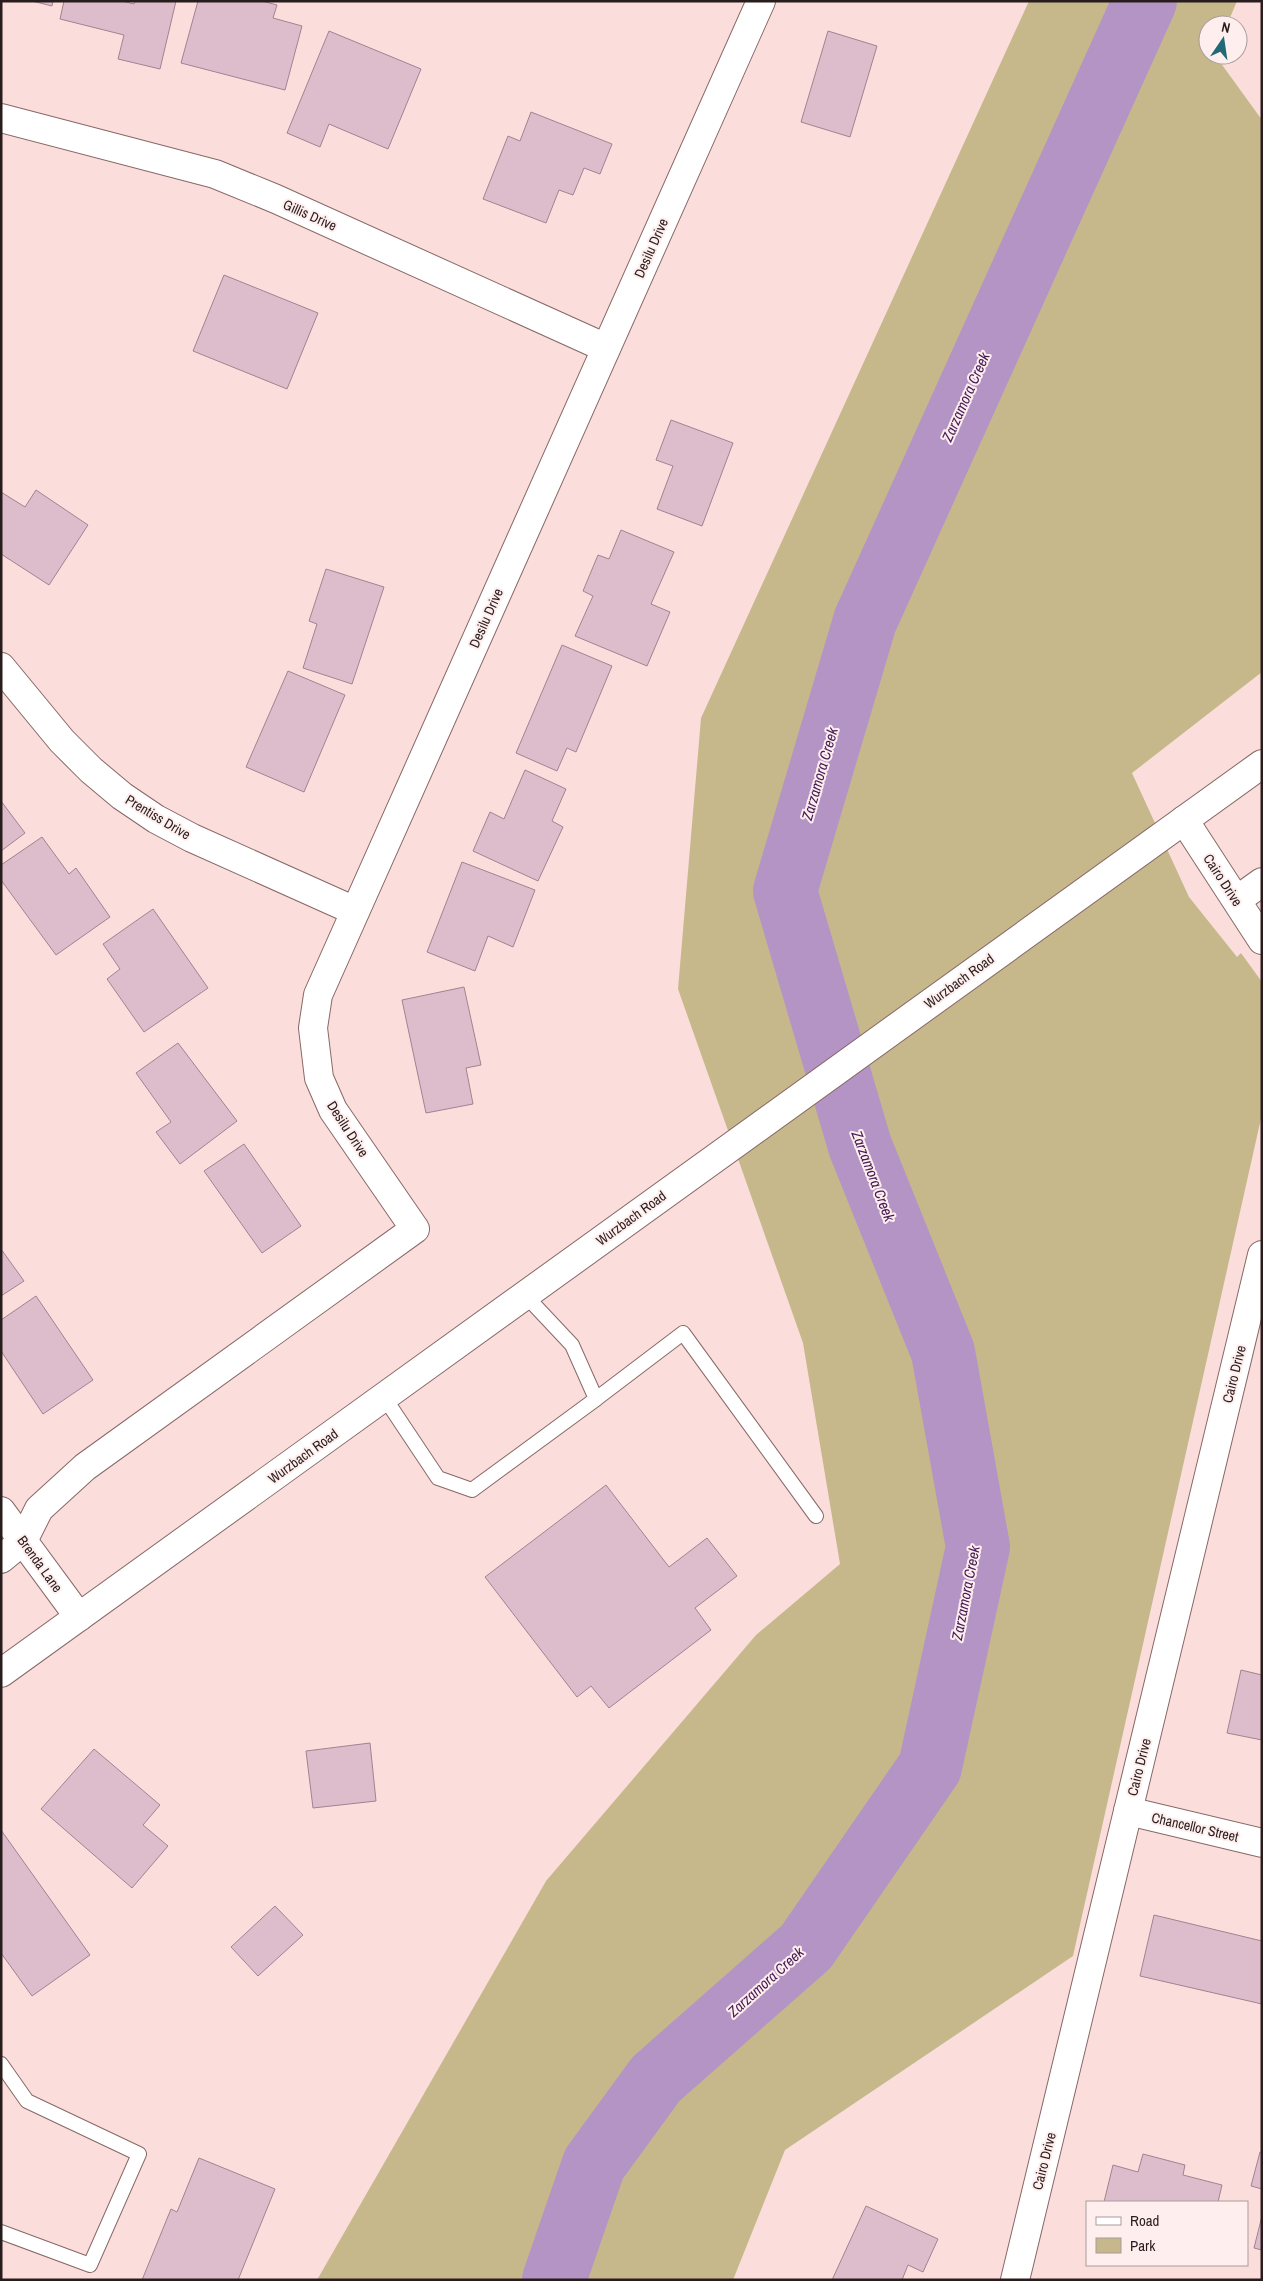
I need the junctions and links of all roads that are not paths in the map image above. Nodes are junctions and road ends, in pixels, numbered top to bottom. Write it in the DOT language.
graph roads {
  1 [pos="761,1"];
  2 [pos="1,118"];
  3 [pos="606,348"];
  4 [pos="1,667"];
  5 [pos="1262,764"];
  6 [pos="1184,820"];
  7 [pos="1262,882"];
  8 [pos="1237,900"];
  9 [pos="355,911"];
  10 [pos="1262,940"];
  11 [pos="1262,1255"];
  12 [pos="525,1296"];
  13 [pos="1254,1330"];
  14 [pos="384,1397"];
  15 [pos="596,1399"];
  16 [pos="1,1511"];
  17 [pos="816,1516"];
  18 [pos="23,1542"];
  19 [pos="1,1559"];
  20 [pos="79,1617"];
  21 [pos="1,1673"];
  22 [pos="1128,1811"];
  23 [pos="1262,1843"];
  24 [pos="1,2064"];
  25 [pos="1,2232"];
  26 [pos="1015,2280"];
  1 -- 3 [label="street, Desilu Drive"];
  2 -- 3 [label="street, Gillis Drive"];
  3 -- 9 [label="street, Desilu Drive"];
  4 -- 9 [label="street, Prentiss Drive"];
  5 -- 6 [label="street, Wurzbach Road"];
  6 -- 8 [label="street, Cairo Drive"];
  6 -- 12 [label="street, Wurzbach Road"];
  7 -- 8 [label="street"];
  8 -- 10 [label="street, Cairo Drive"];
  9 -- 18 [label="street, Desilu Drive"];
  11 -- 13 [label="street, Cairo Drive"];
  12 -- 14 [label="street, Wurzbach Road"];
  12 -- 15 [label="lane"];
  13 -- 22 [label="street, Cairo Drive"];
  14 -- 15 [label="lane"];
  14 -- 20 [label="street, Wurzbach Road"];
  15 -- 17 [label="lane"];
  16 -- 18 [label="street, Brenda Lane"];
  18 -- 19 [label="street"];
  18 -- 20 [label="street, Brenda Lane"];
  20 -- 21 [label="street, Wurzbach Road"];
  22 -- 23 [label="street, Chancellor Street"];
  22 -- 26 [label="street, Cairo Drive"];
  24 -- 25 [label="lane"];
}
